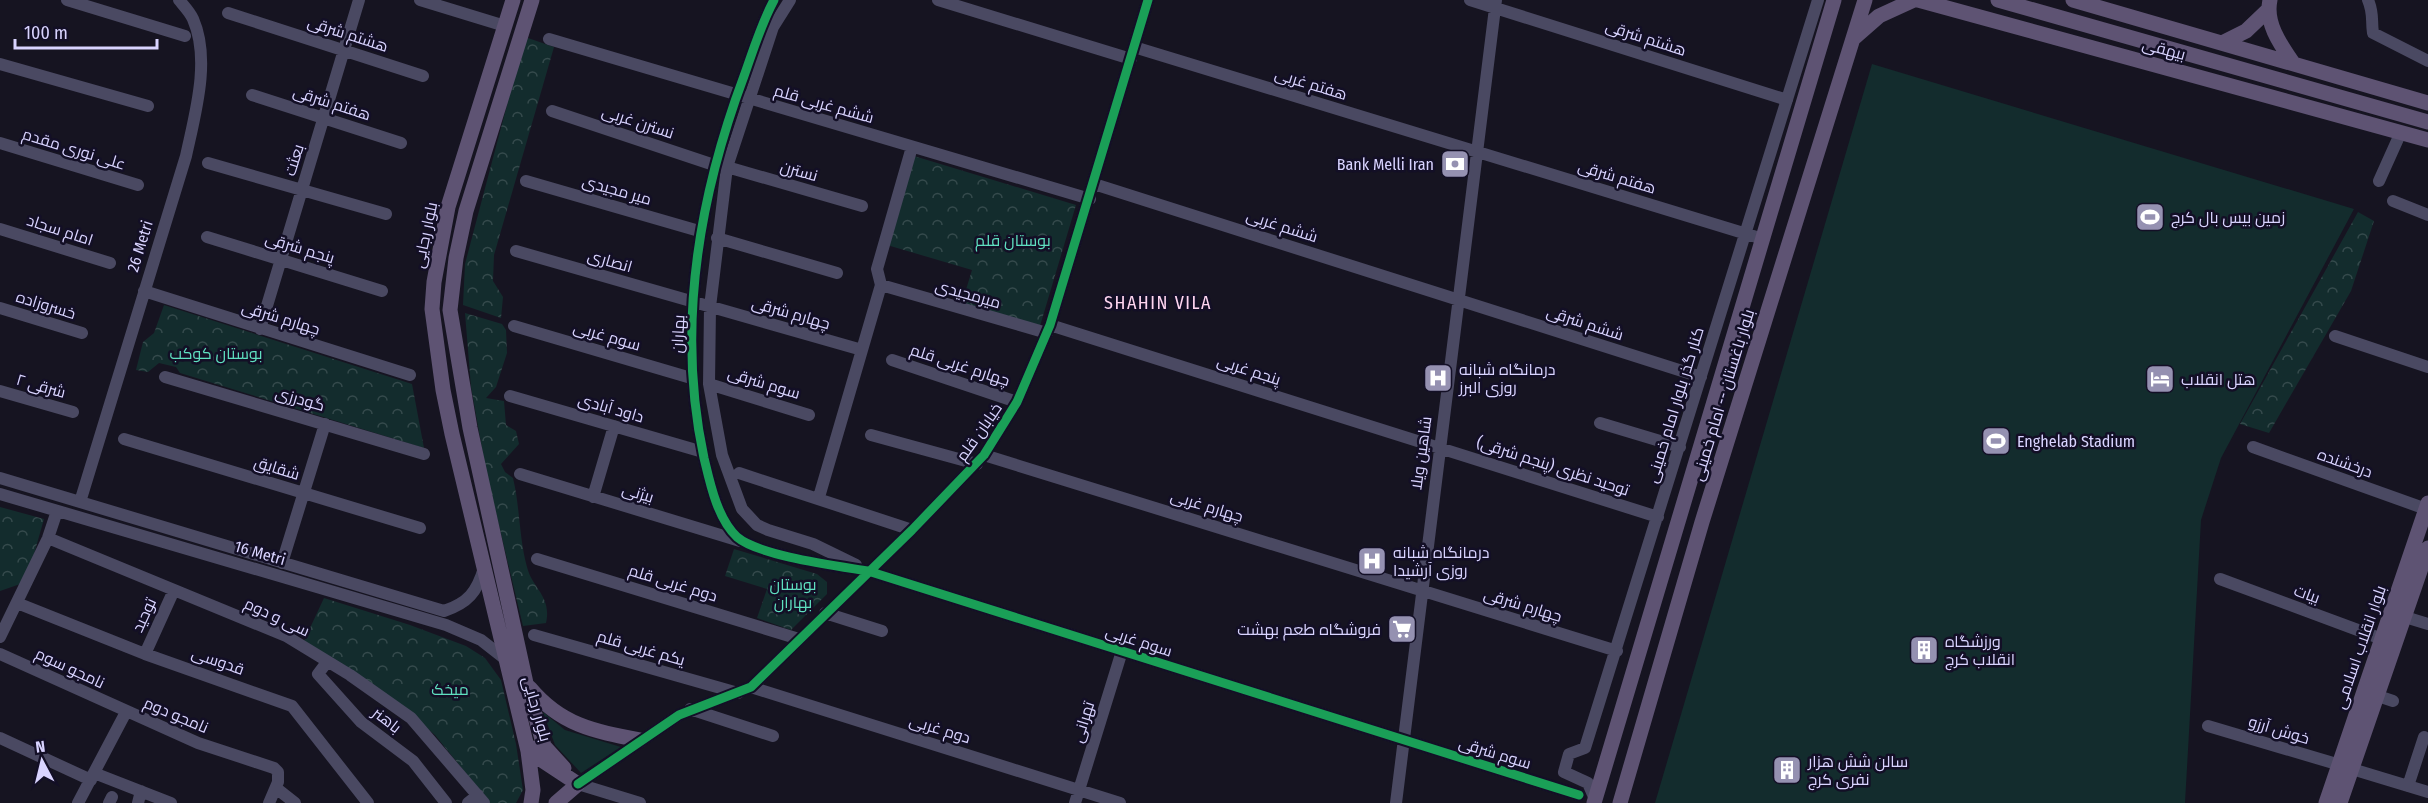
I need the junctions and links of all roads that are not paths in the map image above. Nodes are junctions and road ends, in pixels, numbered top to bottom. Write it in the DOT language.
graph roads {
  1 [pos="67,0"];
  2 [pos="179,0"];
  3 [pos="359,0"];
  4 [pos="420,0"];
  5 [pos="513,0"];
  6 [pos="532,0"];
  7 [pos="774,0"];
  8 [pos="790,0"];
  9 [pos="938,0"];
  10 [pos="1148,0"];
  11 [pos="1470,0"];
  12 [pos="1818,0"];
  13 [pos="1828,0"];
  14 [pos="1834,0"];
  15 [pos="1865,0"];
  16 [pos="1916,0"];
  17 [pos="1998,0"];
  18 [pos="2073,0"];
  19 [pos="2368,0"];
  20 [pos="1496,4"];
  21 [pos="2269,5"];
  22 [pos="228,13"];
  23 [pos="1828,20"];
  24 [pos="505,26"];
  25 [pos="185,36"];
  26 [pos="549,39"];
  27 [pos="1853,39"];
  28 [pos="2222,43"];
  29 [pos="344,50"];
  30 [pos="1132,53"];
  31 [pos="2428,61"];
  32 [pos="2293,63"];
  33 [pos="0,64"];
  34 [pos="423,75"];
  35 [pos="252,95"];
  36 [pos="737,95"];
  37 [pos="2408,97"];
  38 [pos="750,99"];
  39 [pos="1787,100"];
  40 [pos="2428,103"];
  41 [pos="148,106"];
  42 [pos="552,111"];
  43 [pos="2402,115"];
  44 [pos="324,118"];
  45 [pos="2428,122"];
  46 [pos="2401,132"];
  47 [pos="1794,138"];
  48 [pos="2428,140"];
  49 [pos="0,143"];
  50 [pos="401,143"];
  51 [pos="1820,143"];
  52 [pos="912,147"];
  53 [pos="1478,152"];
  54 [pos="1788,158"];
  55 [pos="208,163"];
  56 [pos="714,165"];
  57 [pos="727,167"];
  58 [pos="1813,168"];
  59 [pos="525,181"];
  60 [pos="2379,181"];
  61 [pos="1094,184"];
  62 [pos="138,185"];
  63 [pos="302,190"];
  64 [pos="1090,199"];
  65 [pos="2393,201"];
  66 [pos="862,206"];
  67 [pos="386,214"];
  68 [pos="2428,215"];
  69 [pos="0,229"];
  70 [pos="699,231"];
  71 [pos="1746,233"];
  72 [pos="207,237"];
  73 [pos="717,238"];
  74 [pos="1763,239"];
  75 [pos="516,251"];
  76 [pos="281,260"];
  77 [pos="110,263"];
  78 [pos="837,273"];
  79 [pos="881,285"];
  80 [pos="144,291"];
  81 [pos="382,291"];
  82 [pos="1459,300"];
  83 [pos="694,302"];
  84 [pos="710,307"];
  85 [pos="0,308"];
  86 [pos="432,309"];
  87 [pos="450,310"];
  88 [pos="514,326"];
  89 [pos="260,329"];
  90 [pos="1048,329"];
  91 [pos="82,333"];
  92 [pos="2335,336"];
  93 [pos="862,350"];
  94 [pos="892,360"];
  95 [pos="2428,367"];
  96 [pos="410,375"];
  97 [pos="165,377"];
  98 [pos="1701,377"];
  99 [pos="691,378"];
  100 [pos="709,384"];
  101 [pos="0,391"];
  102 [pos="510,396"];
  103 [pos="1017,402"];
  104 [pos="73,412"];
  105 [pos="808,415"];
  106 [pos="1600,423"];
  107 [pos="325,424"];
  108 [pos="614,426"];
  109 [pos="871,435"];
  110 [pos="124,439"];
  111 [pos="1438,447"];
  112 [pos="1680,447"];
  113 [pos="2253,447"];
  114 [pos="703,452"];
  115 [pos="424,454"];
  116 [pos="980,459"];
  117 [pos="739,473"];
  118 [pos="520,474"];
  119 [pos="0,477"];
  120 [pos="305,493"];
  121 [pos="0,494"];
  122 [pos="592,497"];
  123 [pos="819,497"];
  124 [pos="83,503"];
  125 [pos="2427,506"];
  126 [pos="57,511"];
  127 [pos="80,517"];
  128 [pos="1658,517"];
  129 [pos="420,528"];
  130 [pos="912,530"];
  131 [pos="48,538"];
  132 [pos="747,543"];
  133 [pos="813,544"];
  134 [pos="2428,548"];
  135 [pos="1648,550"];
  136 [pos="1666,556"];
  137 [pos="537,559"];
  138 [pos="807,561"];
  139 [pos="282,563"];
  140 [pos="484,568"];
  141 [pos="868,571"];
  142 [pos="2220,579"];
  143 [pos="174,590"];
  144 [pos="1420,590"];
  145 [pos="17,603"];
  146 [pos="825,613"];
  147 [pos="2405,617"];
  148 [pos="2428,624"];
  149 [pos="882,631"];
  150 [pos="1643,632"];
  151 [pos="534,635"];
  152 [pos="0,637"];
  153 [pos="799,639"];
  154 [pos="2382,639"];
  155 [pos="1668,640"];
  156 [pos="1122,651"];
  157 [pos="1617,651"];
  158 [pos="0,654"];
  159 [pos="145,654"];
  160 [pos="504,658"];
  161 [pos="327,662"];
  162 [pos="1632,669"];
  163 [pos="1658,676"];
  164 [pos="526,683"];
  165 [pos="751,687"];
  166 [pos="739,693"];
  167 [pos="690,709"];
  168 [pos="126,712"];
  169 [pos="2208,726"];
  170 [pos="773,736"];
  171 [pos="2424,737"];
  172 [pos="0,738"];
  173 [pos="640,740"];
  174 [pos="1402,740"];
  175 [pos="544,746"];
  176 [pos="528,750"];
  177 [pos="2346,767"];
  178 [pos="93,776"];
  179 [pos="578,783"];
  180 [pos="277,784"];
  181 [pos="2408,786"];
  182 [pos="1079,790"];
  183 [pos="2428,792"];
  184 [pos="1579,795"];
  185 [pos="139,797"];
  186 [pos="481,799"];
  187 [pos="1594,801"];
  188 [pos="78,803"];
  189 [pos="171,803"];
  190 [pos="269,803"];
  191 [pos="295,803"];
  192 [pos="368,803"];
  193 [pos="446,803"];
  194 [pos="468,803"];
  195 [pos="531,803"];
  196 [pos="556,803"];
  197 [pos="640,803"];
  198 [pos="1075,803"];
  199 [pos="1119,803"];
  200 [pos="1396,803"];
  201 [pos="1620,803"];
  202 [pos="2326,803"];
  203 [pos="2340,803"];
  1 -- 25 [label="street"];
  2 -- 80 [label="street, 26 Metri"];
  3 -- 29 [label="street, بعثت"];
  4 -- 24 [label="street"];
  5 -- 24 [label="main road, بلوار رجایی"];
  6 -- 87 [label="main road, بلوار رجایی"];
  7 -- 36 [label="street, بهاران"];
  8 -- 38 [label="street, بهاران"];
  9 -- 30 [label="street, هفتم غربی"];
  10 -- 30 [label="street, خیابان قلم"];
  11 -- 20 [label="street, هشتم شرقی"];
  12 -- 39 [label="street, کنار گذر بلوار امام خمینی"];
  13 -- 23 [label="main road"];
  14 -- 23 [label="main road, بلوار باغستان -- امام خمینی"];
  15 -- 27 [label="main road, بلوار باغستان -- امام خمینی"];
  16 -- 27 [label="main road"];
  16 -- 46 [label="main road, بیهقی"];
  17 -- 43 [label="main road, بیهقی"];
  18 -- 28 [label="main road, بیهقی"];
  19 -- 31 [label="street"];
  20 -- 39 [label="street, هشتم شرقی"];
  20 -- 53 [label="street, شاهین ویلا"];
  21 -- 28 [label="main road"];
  21 -- 32 [label="main road"];
  22 -- 29 [label="street, هشتم شرقی"];
  23 -- 47 [label="main road, بلوار باغستان -- امام خمینی"];
  24 -- 86 [label="main road, بلوار رجایی"];
  26 -- 36 [label="street, ششم غربی قلم"];
  27 -- 51 [label="main road, بلوار باغستان -- امام خمینی"];
  28 -- 32 [label="main road, بیهقی"];
  29 -- 34 [label="street, هشتم شرقی"];
  29 -- 44 [label="street, بعثت"];
  30 -- 53 [label="street, هفتم غربی"];
  30 -- 61 [label="street, خیابان قلم"];
  32 -- 37 [label="main road, بیهقی"];
  33 -- 41 [label="street"];
  35 -- 44 [label="street, هفتم شرقی"];
  36 -- 38 [label="street, ششم غربی قلم"];
  36 -- 56 [label="street, بهاران"];
  37 -- 40 [label="main road, بیهقی"];
  37 -- 43 [label="main road"];
  38 -- 52 [label="street, ششم غربی قلم"];
  38 -- 57 [label="street, بهاران"];
  39 -- 71 [label="street, کنار گذر بلوار امام خمینی"];
  42 -- 56 [label="street, نسترن غربی"];
  43 -- 45 [label="main road, بیهقی"];
  44 -- 50 [label="street, هفتم شرقی"];
  44 -- 63 [label="street, بعثت"];
  46 -- 48 [label="main road, بیهقی"];
  46 -- 60 [label="street"];
  47 -- 51 [label="main road"];
  47 -- 54 [label="main road, بلوار باغستان -- امام خمینی"];
  49 -- 62 [label="street, علی نوری مقدم"];
  51 -- 58 [label="main road, بلوار باغستان -- امام خمینی"];
  52 -- 64 [label="street, ششم غربی قلم"];
  52 -- 79 [label="street"];
  53 -- 71 [label="street, هفتم شرقی"];
  53 -- 82 [label="street, شاهین ویلا"];
  54 -- 58 [label="main road"];
  54 -- 74 [label="main road, بلوار باغستان -- امام خمینی"];
  55 -- 63 [label="street"];
  56 -- 70 [label="street, بهاران"];
  57 -- 66 [label="street, نسترن"];
  57 -- 73 [label="street, بهاران"];
  58 -- 155 [label="main road, بلوار باغستان -- امام خمینی"];
  59 -- 70 [label="street, میر مجیدی"];
  61 -- 64 [label="street, خیابان قلم"];
  61 -- 82 [label="street, ششم غربی"];
  63 -- 67 [label="street"];
  63 -- 76 [label="street, بعثت"];
  64 -- 90 [label="street, خیابان قلم"];
  65 -- 68 [label="street"];
  69 -- 77 [label="street, امام سجاد"];
  70 -- 83 [label="street, بهاران"];
  71 -- 74 [label="street, هفتم شرقی"];
  71 -- 98 [label="street, کنار گذر بلوار امام خمینی"];
  72 -- 76 [label="street, پنجم شرقی"];
  73 -- 78 [label="street"];
  73 -- 84 [label="street, بهاران"];
  74 -- 136 [label="main road, بلوار باغستان -- امام خمینی"];
  75 -- 83 [label="street, انصاری"];
  76 -- 81 [label="street, پنجم شرقی"];
  76 -- 89 [label="street, بعثت"];
  79 -- 90 [label="street, میرمجیدی"];
  79 -- 93 [label="street"];
  80 -- 89 [label="street, چهارم شرقی"];
  80 -- 124 [label="street, 26 Metri"];
  82 -- 98 [label="street, ششم شرقی"];
  82 -- 111 [label="street, شاهین ویلا"];
  83 -- 84 [label="street, انصاری"];
  83 -- 99 [label="street, بهاران"];
  84 -- 93 [label="street, چهارم شرقی"];
  84 -- 100 [label="street, بهاران"];
  85 -- 91 [label="street, خسروزاده"];
  86 -- 87 [label="main road"];
  86 -- 140 [label="main road, بلوار رجایی"];
  87 -- 164 [label="main road, بلوار رجایی"];
  88 -- 99 [label="street, سوم غربی"];
  89 -- 96 [label="street, چهارم شرقی"];
  90 -- 103 [label="street, خیابان قلم"];
  90 -- 111 [label="street, پنجم غربی"];
  92 -- 95 [label="street"];
  93 -- 123 [label="street"];
  94 -- 103 [label="street, چهارم غربی قلم"];
  97 -- 107 [label="street, گودرزی"];
  98 -- 112 [label="street, کنار گذر بلوار امام خمینی"];
  99 -- 114 [label="street, بهاران"];
  100 -- 105 [label="street, سوم شرقی"];
  100 -- 133 [label="street, بهاران"];
  101 -- 104 [label="street, ۲ شرقی"];
  102 -- 108 [label="street, داود آبادی"];
  103 -- 116 [label="street, خیابان قلم"];
  106 -- 112 [label="street"];
  107 -- 115 [label="street, گودرزی"];
  107 -- 120 [label="street"];
  108 -- 114 [label="street, داود آبادی"];
  108 -- 122 [label="street"];
  109 -- 116 [label="street"];
  110 -- 120 [label="street, شقایق"];
  111 -- 128 [label="street, توحید نظری (پنجم شرقی)"];
  111 -- 144 [label="street, شاهین ویلا"];
  112 -- 128 [label="street, کنار گذر بلوار امام خمینی"];
  113 -- 125 [label="street, درخشنده"];
  114 -- 132 [label="street, بهاران"];
  116 -- 130 [label="street, خیابان قلم"];
  116 -- 144 [label="street, چهارم غربی"];
  117 -- 123 [label="street"];
  118 -- 122 [label="street, بیژنی"];
  119 -- 124 [label="street, 16 Metri"];
  120 -- 129 [label="street, شقایق"];
  120 -- 139 [label="street"];
  121 -- 126 [label="street, 16 Metri"];
  122 -- 132 [label="street, بیژنی"];
  123 -- 130 [label="street"];
  124 -- 127 [label="street, 26 Metri"];
  124 -- 139 [label="street, 16 Metri"];
  125 -- 154 [label="main road, بلوار انقلاب اسلامی"];
  126 -- 127 [label="street, 16 Metri"];
  126 -- 131 [label="street"];
  127 -- 160 [label="street, 16 Metri"];
  128 -- 135 [label="street, کنار گذر بلوار امام خمینی"];
  130 -- 141 [label="street, خیابان قلم"];
  131 -- 143 [label="street, سی و دوم"];
  131 -- 145 [label="street"];
  132 -- 138 [label="street, بهاران"];
  133 -- 138 [label="street"];
  133 -- 141 [label="street, بهاران"];
  134 -- 147 [label="main road, بلوار انقلاب اسلامی"];
  135 -- 136 [label="street"];
  135 -- 157 [label="street, کنار گذر بلوار امام خمینی"];
  136 -- 150 [label="main road, بلوار باغستان -- امام خمینی"];
  137 -- 153 [label="street, دوم غربی قلم"];
  138 -- 141 [label="street, بهاران"];
  139 -- 140 [label="street, 16 Metri"];
  140 -- 160 [label="main road, بلوار رجایی"];
  141 -- 146 [label="street, خیابان قلم"];
  141 -- 156 [label="street, سوم غربی"];
  142 -- 154 [label="street, بیات"];
  143 -- 159 [label="street, توحید"];
  143 -- 161 [label="street, سی و دوم"];
  144 -- 157 [label="street, چهارم شرقی"];
  144 -- 174 [label="street, شاهین ویلا"];
  145 -- 152 [label="street"];
  145 -- 159 [label="street, قدوسی"];
  146 -- 149 [label="street"];
  146 -- 153 [label="street, خیابان قلم"];
  147 -- 148 [label="street"];
  147 -- 177 [label="main road, بلوار انقلاب اسلامی"];
  150 -- 155 [label="main road"];
  150 -- 162 [label="main road, بلوار باغستان -- امام خمینی"];
  151 -- 166 [label="street, یکم غربی قلم"];
  153 -- 165 [label="street, خیابان قلم"];
  154 -- 177 [label="main road, بلوار انقلاب اسلامی"];
  155 -- 163 [label="main road, بلوار باغستان -- امام خمینی"];
  156 -- 174 [label="street, سوم غربی"];
  156 -- 182 [label="street, تهرانی"];
  157 -- 187 [label="street, کنار گذر بلوار امام خمینی"];
  158 -- 168 [label="street, نامجو سوم"];
  159 -- 192 [label="street, قدوسی"];
  160 -- 176 [label="main road, بلوار رجایی"];
  161 -- 186 [label="street, سی و دوم"];
  161 -- 193 [label="street, باهنر"];
  162 -- 163 [label="main road"];
  162 -- 187 [label="main road, بلوار باغستان -- امام خمینی"];
  163 -- 201 [label="main road, بلوار باغستان -- امام خمینی"];
  164 -- 173 [label="main road"];
  164 -- 175 [label="main road, بلوار رجایی"];
  165 -- 166 [label="street, خیابان قلم"];
  165 -- 182 [label="street, دوم غربی"];
  166 -- 167 [label="street, خیابان قلم"];
  167 -- 170 [label="street"];
  167 -- 173 [label="street, خیابان قلم"];
  168 -- 178 [label="street, نامجو دوم"];
  168 -- 180 [label="street, نامجو دوم"];
  169 -- 177 [label="street, خوش آرزو"];
  171 -- 181 [label="street"];
  172 -- 178 [label="street"];
  173 -- 179 [label="street, خیابان قلم"];
  174 -- 184 [label="street, سوم شرقی"];
  174 -- 200 [label="street, شاهین ویلا"];
  175 -- 176 [label="main road"];
  175 -- 179 [label="main road, بلوار رجایی"];
  176 -- 179 [label="main road, بلوار رجایی"];
  176 -- 195 [label="main road"];
  177 -- 181 [label="street, خوش آرزو"];
  177 -- 202 [label="main road, بلوار انقلاب اسلامی"];
  177 -- 203 [label="main road, بلوار انقلاب اسلامی"];
  178 -- 185 [label="street"];
  178 -- 188 [label="street, نامجو دوم"];
  179 -- 196 [label="main road"];
  179 -- 197 [label="street"];
  180 -- 190 [label="street"];
  180 -- 191 [label="street, نامجو دوم"];
  181 -- 183 [label="street, خوش آرزو"];
  182 -- 198 [label="street, تهرانی"];
  182 -- 199 [label="street, دوم غربی"];
  185 -- 189 [label="street"];
  186 -- 194 [label="street"];
}
